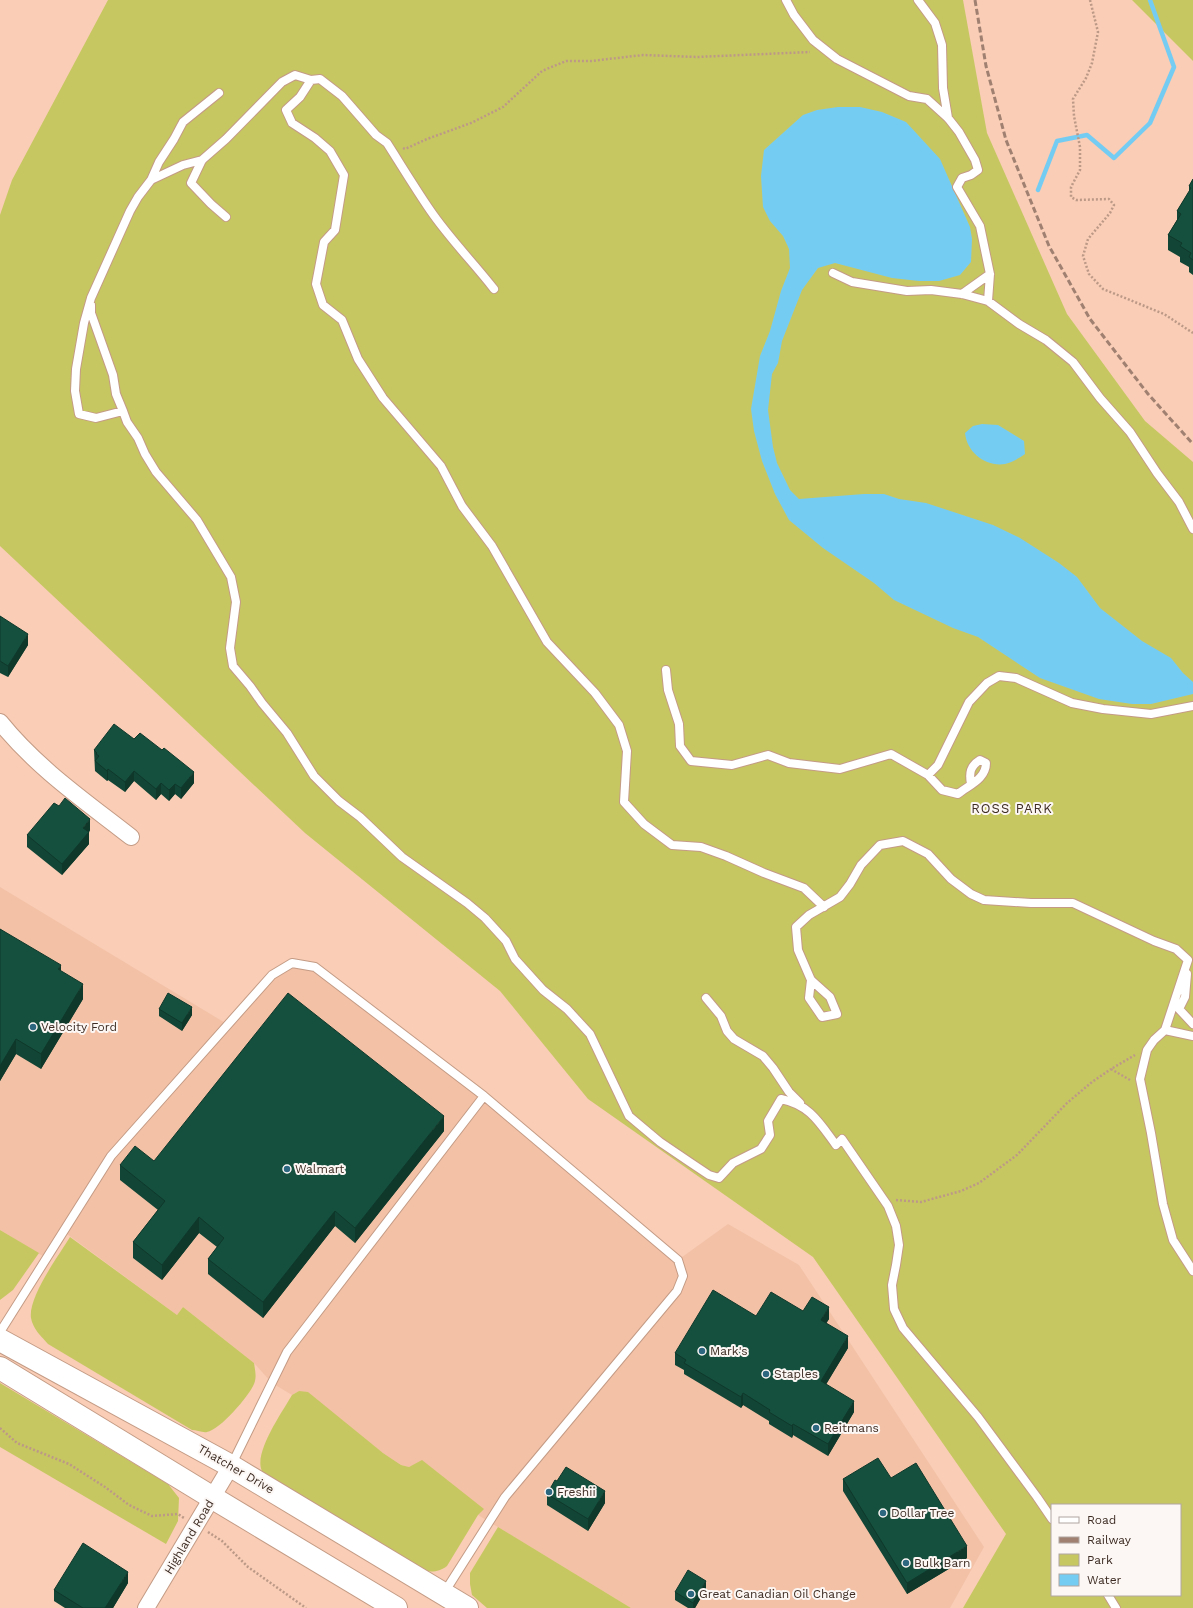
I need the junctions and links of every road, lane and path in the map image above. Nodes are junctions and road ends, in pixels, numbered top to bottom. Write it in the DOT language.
graph roads {
  1 [pos="786,0"];
  2 [pos="918,0"];
  3 [pos="1090,0"];
  4 [pos="826,50"];
  5 [pos="311,80"];
  6 [pos="219,93"];
  7 [pos="948,118"];
  8 [pos="387,143"];
  9 [pos="202,160"];
  10 [pos="151,180"];
  11 [pos="226,218"];
  12 [pos="833,273"];
  13 [pos="990,274"];
  14 [pos="494,289"];
  15 [pos="962,294"];
  16 [pos="91,298"];
  17 [pos="988,301"];
  18 [pos="1193,333"];
  19 [pos="123,411"];
  20 [pos="1193,529"];
  21 [pos="666,670"];
  22 [pos="1193,706"];
  23 [pos="0,722"];
  24 [pos="928,775"];
  25 [pos="971,784"];
  26 [pos="131,837"];
  27 [pos="824,907"];
  28 [pos="1188,960"];
  29 [pos="811,980"];
  30 [pos="706,998"];
  31 [pos="1193,1024"];
  32 [pos="1165,1030"];
  33 [pos="1193,1036"];
  34 [pos="1149,1047"];
  35 [pos="1111,1069"];
  36 [pos="1142,1088"];
  37 [pos="484,1096"];
  38 [pos="806,1108"];
  39 [pos="883,1198"];
  40 [pos="1193,1271"];
  41 [pos="0,1332"];
  42 [pos="0,1340"];
  43 [pos="0,1368"];
  44 [pos="0,1428"];
  45 [pos="231,1466"];
  46 [pos="213,1498"];
  47 [pos="1051,1518"];
  48 [pos="197,1525"];
  49 [pos="444,1593"];
  50 [pos="1109,1596"];
  51 [pos="146,1608"];
  52 [pos="306,1608"];
  53 [pos="396,1608"];
  54 [pos="467,1608"];
  55 [pos="1116,1608"];
  1 -- 4 [label="lane"];
  2 -- 7 [label="lane"];
  3 -- 18 [label="path"];
  4 -- 7 [label="lane"];
  4 -- 8 [label="path"];
  5 -- 8 [label="lane"];
  5 -- 9 [label="lane"];
  5 -- 27 [label="lane"];
  6 -- 10 [label="lane"];
  7 -- 13 [label="lane"];
  8 -- 14 [label="lane"];
  9 -- 10 [label="lane"];
  9 -- 11 [label="lane"];
  10 -- 16 [label="lane"];
  12 -- 15 [label="lane"];
  13 -- 15 [label="lane"];
  13 -- 17 [label="lane"];
  15 -- 17 [label="lane"];
  16 -- 19 [label="lane"];
  16 -- 19 [label="lane"];
  17 -- 20 [label="lane"];
  19 -- 38 [label="lane"];
  21 -- 24 [label="lane"];
  22 -- 24 [label="lane"];
  23 -- 26 [label="street"];
  24 -- 25 [label="lane"];
  27 -- 28 [label="lane"];
  27 -- 29 [label="lane"];
  28 -- 31 [label="lane"];
  28 -- 32 [label="lane"];
  30 -- 38 [label="lane"];
  32 -- 33 [label="lane"];
  32 -- 34 [label="lane"];
  34 -- 35 [label="path"];
  34 -- 36 [label="lane"];
  35 -- 36 [label="path"];
  35 -- 39 [label="path"];
  36 -- 40 [label="lane"];
  37 -- 41 [label="lane"];
  37 -- 45 [label="lane"];
  37 -- 49 [label="lane"];
  38 -- 39 [label="lane"];
  39 -- 47 [label="lane"];
  42 -- 45 [label="main road, Thatcher Drive"];
  43 -- 46 [label="main road"];
  44 -- 48 [label="path"];
  45 -- 46 [label="street, Highland Road"];
  45 -- 49 [label="main road, Thatcher Drive"];
  46 -- 48 [label="street, Highland Road"];
  46 -- 53 [label="main road"];
  48 -- 51 [label="street, Highland Road"];
  48 -- 52 [label="path"];
  49 -- 54 [label="main road, Thatcher Drive"];
  50 -- 55 [label="lane"];
}
